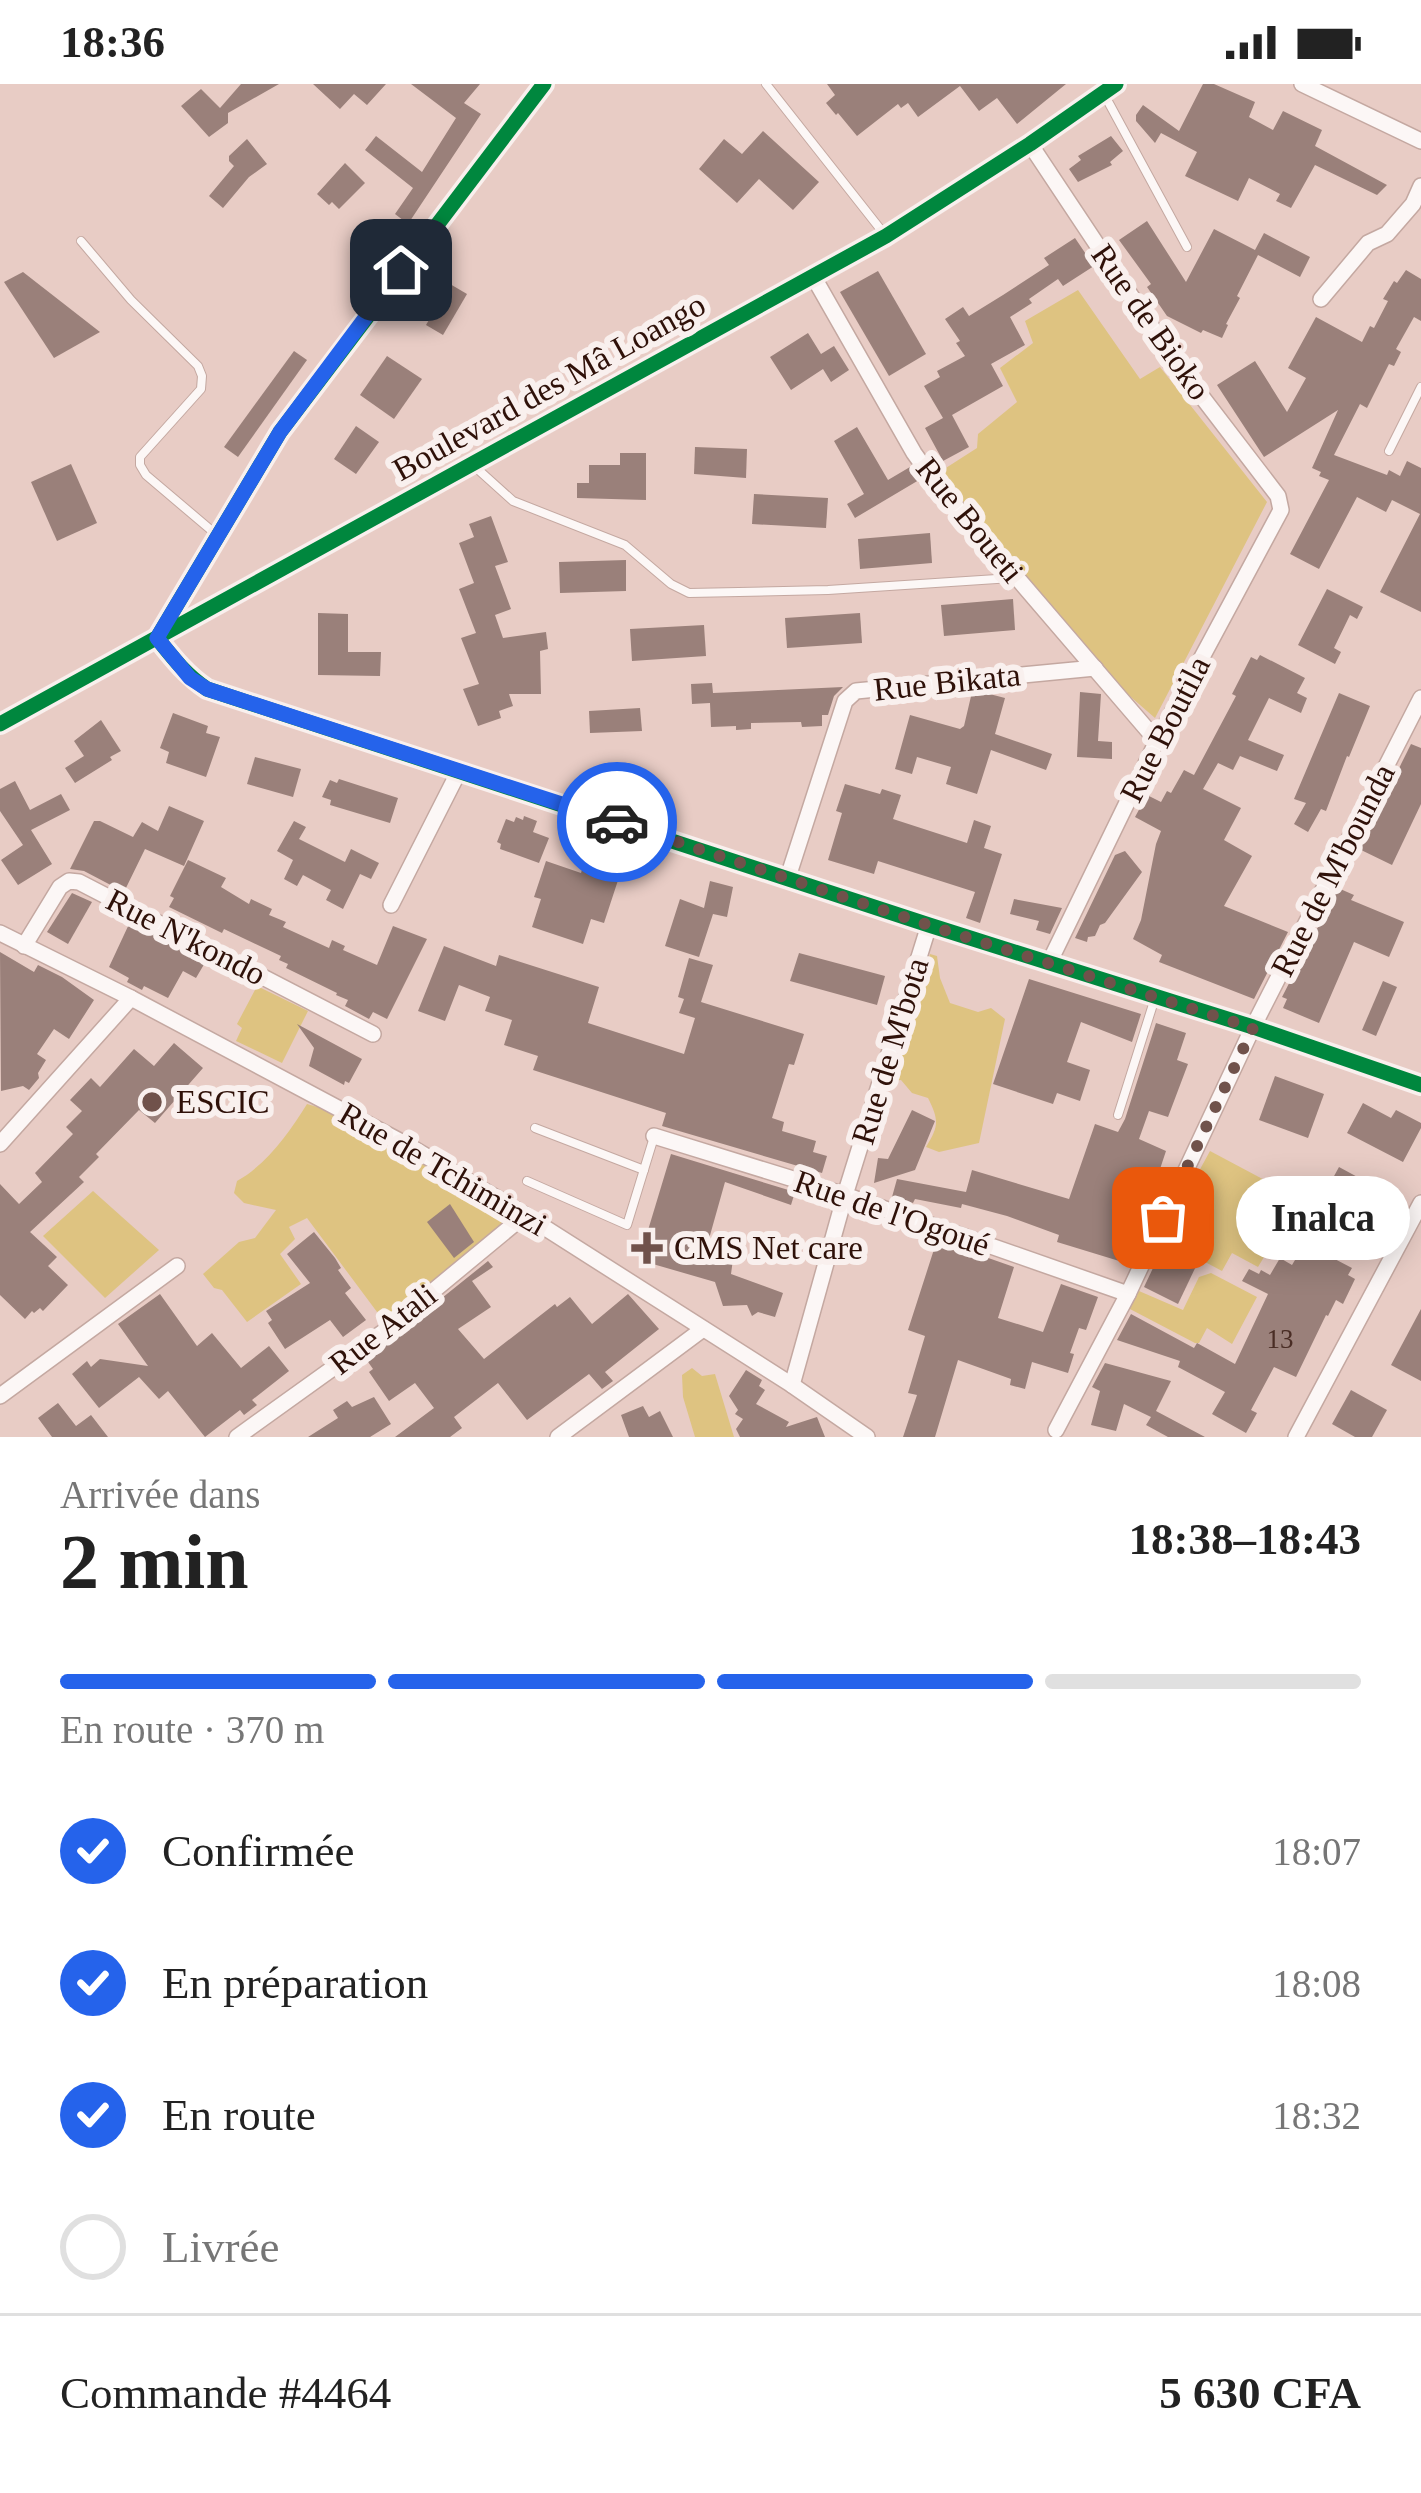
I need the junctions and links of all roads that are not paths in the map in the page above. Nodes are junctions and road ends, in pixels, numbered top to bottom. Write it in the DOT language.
graph roads {
  1 [pos="544,84"];
  2 [pos="766,84"];
  3 [pos="1302,84"];
  4 [pos="1110,88"];
  5 [pos="1421,141"];
  6 [pos="1030,144"];
  7 [pos="1421,186"];
  8 [pos="886,236"];
  9 [pos="81,241"];
  10 [pos="1186,247"];
  11 [pos="813,276"];
  12 [pos="1321,299"];
  13 [pos="1421,387"];
  14 [pos="1388,451"];
  15 [pos="472,464"];
  16 [pos="1277,496"];
  17 [pos="218,536"];
  18 [pos="1016,578"];
  19 [pos="157,638"];
  20 [pos="1095,668"];
  21 [pos="1421,698"];
  22 [pos="0,724"];
  23 [pos="1157,741"];
  24 [pos="458,772"];
  25 [pos="788,877"];
  26 [pos="391,905"];
  27 [pos="928,925"];
  28 [pos="0,933"];
  29 [pos="24,946"];
  30 [pos="1049,963"];
  31 [pos="1156,997"];
  32 [pos="131,998"];
  33 [pos="1253,1028"];
  34 [pos="373,1034"];
  35 [pos="1421,1085"];
  36 [pos="1118,1115"];
  37 [pos="535,1128"];
  38 [pos="654,1136"];
  39 [pos="0,1144"];
  40 [pos="644,1170"];
  41 [pos="527,1181"];
  42 [pos="845,1195"];
  43 [pos="1421,1203"];
  44 [pos="525,1215"];
  45 [pos="177,1267"];
  46 [pos="1128,1294"];
  47 [pos="704,1329"];
  48 [pos="792,1385"];
  49 [pos="0,1396"];
  50 [pos="1056,1430"];
  51 [pos="237,1437"];
  52 [pos="558,1437"];
  53 [pos="867,1437"];
  54 [pos="1296,1437"];
  1 -- 17 [label="street"];
  2 -- 8 [label="lane"];
  3 -- 5 [label="street"];
  4 -- 6 [label="street, Boulevard des Mâ Loango"];
  4 -- 10 [label="lane"];
  6 -- 8 [label="street, Boulevard des Mâ Loango"];
  6 -- 16 [label="street, Rue de Bioko"];
  7 -- 12 [label="street"];
  8 -- 11 [label="street, Boulevard des Mâ Loango"];
  9 -- 17 [label="lane"];
  11 -- 15 [label="street, Boulevard des Mâ Loango"];
  11 -- 18 [label="street, Rue Boueti"];
  13 -- 14 [label="lane"];
  15 -- 18 [label="lane"];
  15 -- 19 [label="street, Boulevard des Mâ Loango"];
  16 -- 23 [label="street, Rue Boutila"];
  17 -- 19 [label="street"];
  18 -- 20 [label="street, Rue Boueti"];
  19 -- 22 [label="street, Boulevard des Mâ Loango"];
  19 -- 24 [label="street"];
  20 -- 23 [label="street, Rue Boueti"];
  20 -- 25 [label="street, Rue Bikata"];
  21 -- 33 [label="street, Rue de M'bounda"];
  23 -- 30 [label="street, Rue Boutila"];
  24 -- 25 [label="street"];
  24 -- 26 [label="street"];
  25 -- 27 [label="street"];
  27 -- 30 [label="street"];
  27 -- 42 [label="street, Rue de M'bota"];
  28 -- 29 [label="street, Rue de Tchiminzi"];
  29 -- 32 [label="street, Rue de Tchiminzi"];
  29 -- 34 [label="street, Rue N'kondo"];
  30 -- 31 [label="street"];
  31 -- 33 [label="street"];
  31 -- 36 [label="lane"];
  32 -- 39 [label="street"];
  32 -- 44 [label="street, Rue de Tchiminzi"];
  33 -- 35 [label="street"];
  33 -- 46 [label="street, Rue de M'bounda"];
  37 -- 40 [label="lane"];
  38 -- 40 [label="lane"];
  38 -- 42 [label="street, Rue de l'Ogoué"];
  40 -- 41 [label="lane"];
  42 -- 46 [label="street, Rue de l'Ogoué"];
  42 -- 48 [label="street, Rue de M'bota"];
  43 -- 54 [label="street"];
  44 -- 47 [label="street, Rue de Tchiminzi"];
  44 -- 51 [label="street, Rue Atali"];
  45 -- 49 [label="street"];
  46 -- 50 [label="street, Rue de M'bounda"];
  47 -- 48 [label="street, Rue de Tchiminzi"];
  47 -- 52 [label="street"];
  48 -- 53 [label="street, Rue de Tchiminzi"];
}
